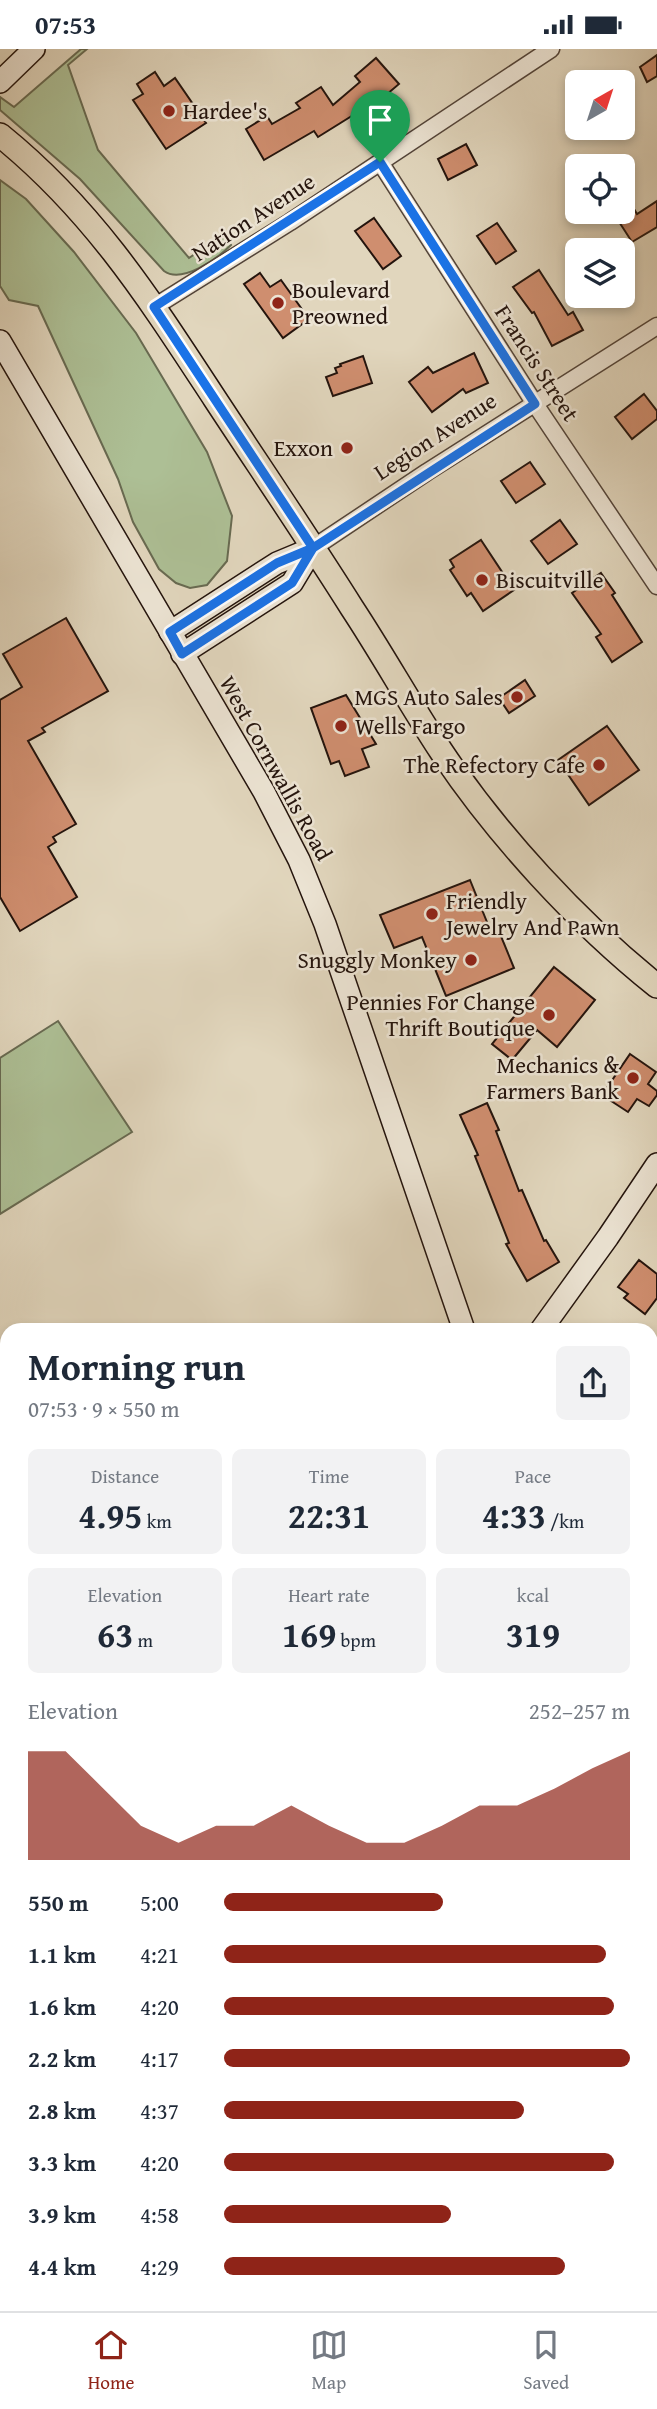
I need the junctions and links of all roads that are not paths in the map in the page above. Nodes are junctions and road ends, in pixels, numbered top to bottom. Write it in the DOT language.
graph roads {
  1 [pos="34,49"];
  2 [pos="551,49"];
  3 [pos="0,82"];
  4 [pos="0,135"];
  5 [pos="380,162"];
  6 [pos="154,307"];
  7 [pos="657,326"];
  8 [pos="0,341"];
  9 [pos="535,404"];
  10 [pos="313,548"];
  11 [pos="657,586"];
  12 [pos="170,632"];
  13 [pos="182,654"];
  14 [pos="657,986"];
  15 [pos="657,1164"];
  16 [pos="462,1323"];
  17 [pos="546,1323"];
  1 -- 3 [label="street"];
  2 -- 5 [label="street, Nation Avenue"];
  4 -- 6 [label="main road"];
  5 -- 6 [label="street, Nation Avenue"];
  5 -- 9 [label="street, Francis Street"];
  6 -- 10 [label="main road"];
  7 -- 9 [label="street, Legion Avenue"];
  8 -- 12 [label="street, West Cornwallis Road"];
  9 -- 10 [label="street, Legion Avenue"];
  9 -- 11 [label="street, Francis Street"];
  10 -- 12 [label="street, Legion Avenue"];
  10 -- 13 [label="street, Legion Avenue"];
  10 -- 14 [label="main road"];
  12 -- 13 [label="street, West Cornwallis Road"];
  13 -- 16 [label="street, West Cornwallis Road"];
  15 -- 17 [label="street"];
}
